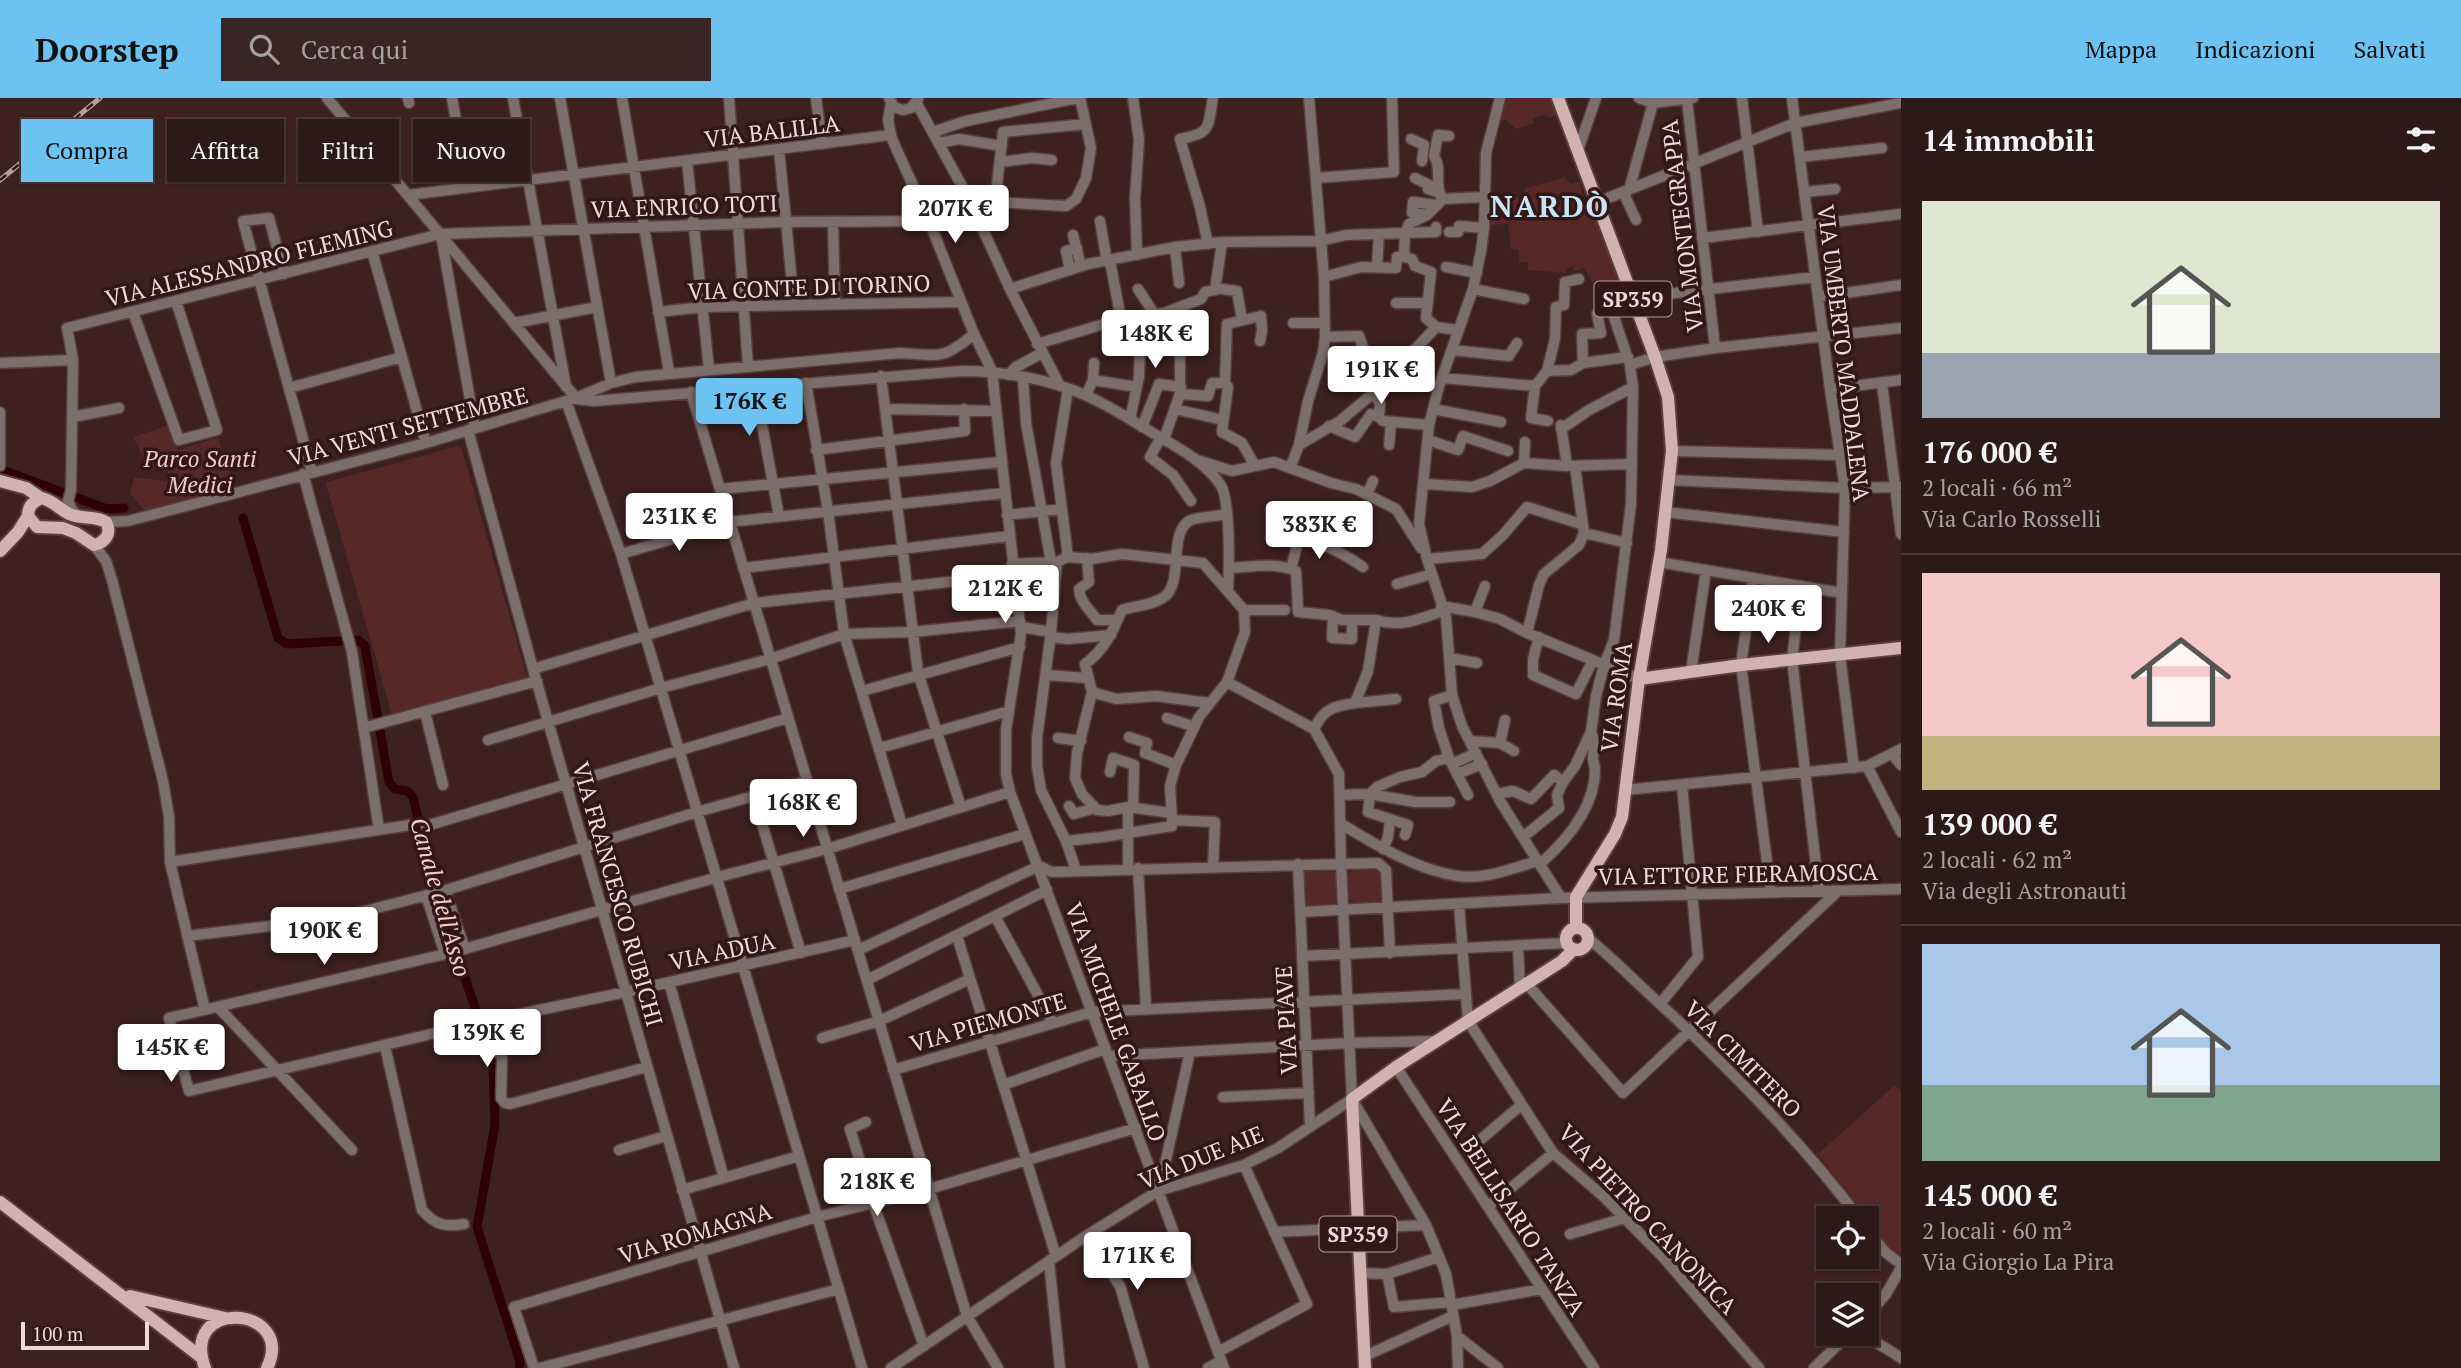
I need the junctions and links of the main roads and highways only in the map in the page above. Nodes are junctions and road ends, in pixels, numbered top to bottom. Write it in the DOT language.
graph roads {
  1 [pos="1558,98"];
  2 [pos="5,483"];
  3 [pos="41,498"];
  4 [pos="28,513"];
  5 [pos="37,527"];
  6 [pos="3,546"];
  7 [pos="1901,648"];
  8 [pos="1639,679"];
  9 [pos="1576,928"];
  10 [pos="1571,946"];
  11 [pos="0,1202"];
  12 [pos="118,1291"];
  13 [pos="225,1318"];
  14 [pos="272,1354"];
  15 [pos="203,1362"];
  16 [pos="1365,1362"];
  17 [pos="267,1368"];
  18 [pos="276,1368"];
  1 -- 8 [label="main road, VIA ROMA / SP359"];
  2 -- 3 [label="main road"];
  2 -- 4 [label="main road"];
  3 -- 4 [label="main road"];
  3 -- 5 [label="main road"];
  4 -- 5 [label="main road"];
  4 -- 6 [label="main road"];
  5 -- 6 [label="main road"];
  7 -- 8 [label="main road"];
  8 -- 9 [label="main road, VIA ROMA / SP359"];
  9 -- 10 [label="main road"];
  9 -- 10 [label="main road"];
  10 -- 16 [label="main road, SP359"];
  11 -- 12 [label="main road"];
  12 -- 13 [label="main road"];
  12 -- 15 [label="main road"];
  13 -- 14 [label="main road"];
  13 -- 15 [label="main road"];
  14 -- 17 [label="main road"];
  14 -- 18 [label="main road"];
}
